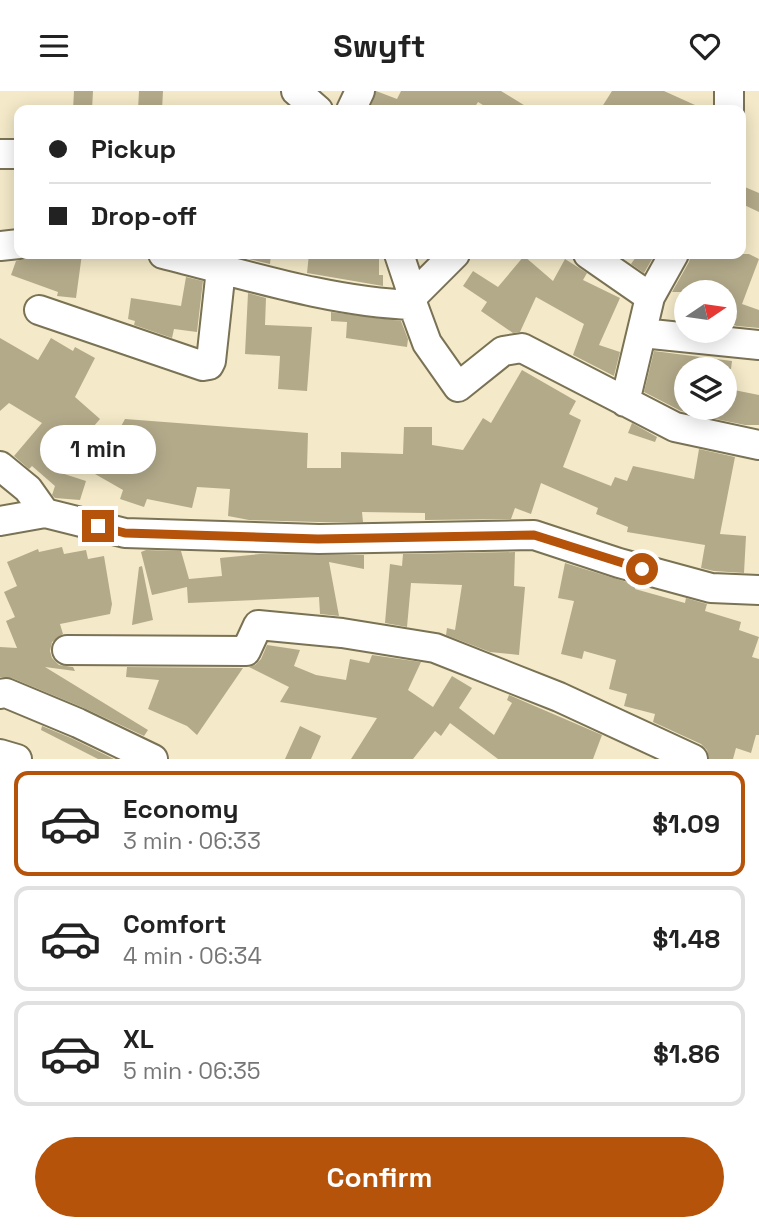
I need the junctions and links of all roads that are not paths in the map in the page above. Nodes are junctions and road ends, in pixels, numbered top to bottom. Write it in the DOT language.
graph roads {
  1 [pos="296,91"];
  2 [pos="312,105"];
  3 [pos="182,259"];
  4 [pos="400,259"];
  5 [pos="451,259"];
  6 [pos="595,259"];
  7 [pos="671,259"];
  8 [pos="221,269"];
  9 [pos="650,297"];
  10 [pos="413,301"];
  11 [pos="39,310"];
  12 [pos="642,333"];
  13 [pos="759,345"];
  14 [pos="625,402"];
  15 [pos="759,445"];
  16 [pos="0,466"];
  17 [pos="45,513"];
  18 [pos="0,521"];
  19 [pos="759,590"];
  20 [pos="67,650"];
  21 [pos="0,694"];
  22 [pos="0,754"];
  23 [pos="17,758"];
  24 [pos="153,758"];
  25 [pos="693,758"];
  1 -- 2 [label="street"];
  3 -- 8 [label="street"];
  4 -- 10 [label="street"];
  5 -- 10 [label="street"];
  6 -- 9 [label="street"];
  7 -- 9 [label="street"];
  8 -- 10 [label="street"];
  8 -- 11 [label="street"];
  9 -- 12 [label="street"];
  10 -- 14 [label="street"];
  12 -- 13 [label="street"];
  12 -- 14 [label="street"];
  14 -- 15 [label="street"];
  16 -- 17 [label="street"];
  17 -- 18 [label="street"];
  17 -- 19 [label="street"];
  20 -- 25 [label="street"];
  21 -- 24 [label="street"];
  22 -- 23 [label="street"];
}
